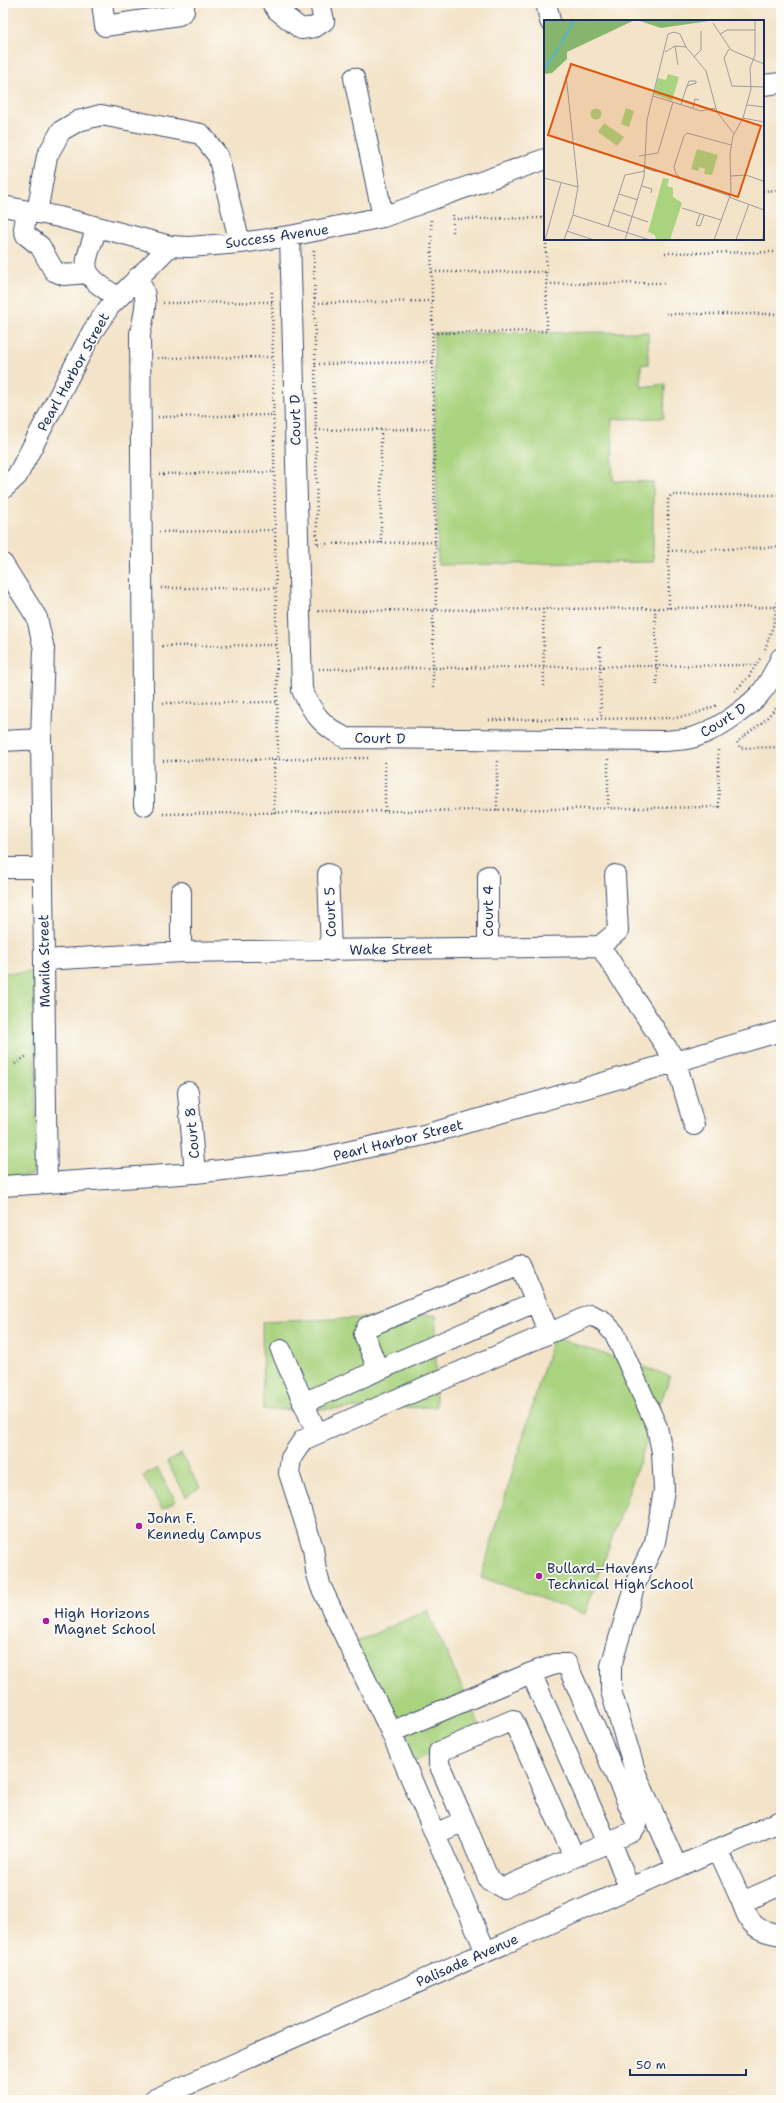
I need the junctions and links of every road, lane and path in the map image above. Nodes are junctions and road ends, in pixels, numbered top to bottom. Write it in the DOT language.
graph roads {
  1 [pos="102,3"];
  2 [pos="184,3"];
  3 [pos="320,3"];
  4 [pos="546,3"];
  5 [pos="273,4"];
  6 [pos="550,20"];
  7 [pos="354,78"];
  8 [pos="781,83"];
  9 [pos="764,85"];
  10 [pos="544,159"];
  11 [pos="779,190"];
  12 [pos="764,191"];
  13 [pos="3,206"];
  14 [pos="32,212"];
  15 [pos="453,212"];
  16 [pos="383,217"];
  17 [pos="544,218"];
  18 [pos="453,219"];
  19 [pos="431,220"];
  20 [pos="97,227"];
  21 [pos="453,232"];
  22 [pos="290,236"];
  23 [pos="546,240"];
  24 [pos="240,243"];
  25 [pos="170,246"];
  26 [pos="314,250"];
  27 [pos="780,252"];
  28 [pos="665,253"];
  29 [pos="432,272"];
  30 [pos="547,272"];
  31 [pos="87,273"];
  32 [pos="137,278"];
  33 [pos="665,283"];
  34 [pos="547,284"];
  35 [pos="272,288"];
  36 [pos="117,297"];
  37 [pos="432,301"];
  38 [pos="272,302"];
  39 [pos="160,303"];
  40 [pos="315,303"];
  41 [pos="666,314"];
  42 [pos="780,314"];
  43 [pos="433,333"];
  44 [pos="273,357"];
  45 [pos="158,358"];
  46 [pos="433,362"];
  47 [pos="315,364"];
  48 [pos="274,415"];
  49 [pos="158,417"];
  50 [pos="434,429"];
  51 [pos="316,430"];
  52 [pos="381,430"];
  53 [pos="274,472"];
  54 [pos="156,474"];
  55 [pos="3,490"];
  56 [pos="781,495"];
  57 [pos="275,530"];
  58 [pos="151,532"];
  59 [pos="435,542"];
  60 [pos="381,543"];
  61 [pos="317,544"];
  62 [pos="781,547"];
  63 [pos="668,551"];
  64 [pos="317,552"];
  65 [pos="3,564"];
  66 [pos="781,581"];
  67 [pos="161,588"];
  68 [pos="276,588"];
  69 [pos="318,604"];
  70 [pos="655,608"];
  71 [pos="669,608"];
  72 [pos="776,608"];
  73 [pos="543,609"];
  74 [pos="434,611"];
  75 [pos="318,612"];
  76 [pos="318,619"];
  77 [pos="276,645"];
  78 [pos="162,646"];
  79 [pos="600,648"];
  80 [pos="781,658"];
  81 [pos="319,663"];
  82 [pos="755,665"];
  83 [pos="656,666"];
  84 [pos="601,667"];
  85 [pos="544,668"];
  86 [pos="433,669"];
  87 [pos="657,685"];
  88 [pos="544,686"];
  89 [pos="434,688"];
  90 [pos="733,693"];
  91 [pos="277,702"];
  92 [pos="721,702"];
  93 [pos="781,702"];
  94 [pos="163,703"];
  95 [pos="601,719"];
  96 [pos="482,720"];
  97 [pos="41,739"];
  98 [pos="3,741"];
  99 [pos="781,747"];
  100 [pos="718,748"];
  101 [pos="370,758"];
  102 [pos="608,759"];
  103 [pos="276,760"];
  104 [pos="163,761"];
  105 [pos="496,761"];
  106 [pos="385,762"];
  107 [pos="144,805"];
  108 [pos="608,809"];
  109 [pos="497,810"];
  110 [pos="385,812"];
  111 [pos="274,813"];
  112 [pos="163,814"];
  113 [pos="3,868"];
  114 [pos="44,868"];
  115 [pos="328,874"];
  116 [pos="615,875"];
  117 [pos="488,876"];
  118 [pos="181,892"];
  119 [pos="600,946"];
  120 [pos="488,947"];
  121 [pos="331,951"];
  122 [pos="182,952"];
  123 [pos="44,960"];
  124 [pos="781,1031"];
  125 [pos="31,1053"];
  126 [pos="676,1062"];
  127 [pos="16,1064"];
  128 [pos="188,1092"];
  129 [pos="694,1124"];
  130 [pos="195,1173"];
  131 [pos="47,1183"];
  132 [pos="3,1186"];
  133 [pos="535,1302"];
  134 [pos="549,1333"];
  135 [pos="281,1350"];
  136 [pos="378,1370"];
  137 [pos="303,1403"];
  138 [pos="317,1434"];
  139 [pos="532,1674"];
  140 [pos="391,1732"];
  141 [pos="464,1821"];
  142 [pos="781,1821"];
  143 [pos="435,1834"];
  144 [pos="607,1843"];
  145 [pos="718,1849"];
  146 [pos="574,1857"];
  147 [pos="677,1867"];
  148 [pos="781,1885"];
  149 [pos="629,1888"];
  150 [pos="742,1902"];
  151 [pos="781,1935"];
  152 [pos="486,1952"];
  153 [pos="153,2100"];
  1 -- 2 [label="street"];
  3 -- 5 [label="street"];
  4 -- 6 [label="street"];
  7 -- 16 [label="street"];
  8 -- 9 [label="street"];
  10 -- 16 [label="street, Success Avenue"];
  11 -- 12 [label="path"];
  13 -- 14 [label="street, Success Avenue"];
  14 -- 20 [label="street, Success Avenue"];
  14 -- 24 [label="street"];
  14 -- 31 [label="street"];
  15 -- 18 [label="path"];
  16 -- 22 [label="street, Success Avenue"];
  17 -- 18 [label="path"];
  18 -- 21 [label="path"];
  19 -- 29 [label="path"];
  20 -- 25 [label="street, Success Avenue"];
  20 -- 31 [label="street"];
  22 -- 24 [label="street, Success Avenue"];
  22 -- 80 [label="street, Court D"];
  23 -- 30 [label="path"];
  24 -- 25 [label="street, Success Avenue"];
  25 -- 32 [label="street, Pearl Harbor Street"];
  26 -- 40 [label="path"];
  27 -- 28 [label="path"];
  29 -- 30 [label="path"];
  29 -- 37 [label="path"];
  30 -- 34 [label="path"];
  31 -- 36 [label="street"];
  32 -- 36 [label="street, Pearl Harbor Street"];
  32 -- 107 [label="street"];
  33 -- 34 [label="path"];
  34 -- 43 [label="path"];
  35 -- 38 [label="path"];
  36 -- 55 [label="street, Pearl Harbor Street"];
  37 -- 40 [label="path"];
  37 -- 43 [label="path"];
  38 -- 39 [label="path"];
  38 -- 44 [label="path"];
  40 -- 47 [label="path"];
  41 -- 42 [label="path"];
  43 -- 46 [label="path"];
  44 -- 45 [label="path"];
  44 -- 48 [label="path"];
  46 -- 47 [label="path"];
  46 -- 50 [label="path"];
  47 -- 51 [label="path"];
  48 -- 49 [label="path"];
  48 -- 53 [label="path"];
  50 -- 52 [label="path"];
  50 -- 59 [label="path"];
  51 -- 52 [label="path"];
  51 -- 61 [label="path"];
  52 -- 60 [label="path"];
  53 -- 54 [label="path"];
  53 -- 57 [label="path"];
  56 -- 63 [label="path"];
  57 -- 58 [label="path"];
  57 -- 68 [label="path"];
  59 -- 60 [label="path"];
  59 -- 74 [label="path"];
  60 -- 61 [label="path"];
  61 -- 64 [label="path"];
  62 -- 63 [label="path"];
  63 -- 71 [label="path"];
  65 -- 97 [label="street, Manila Street"];
  66 -- 72 [label="path"];
  67 -- 68 [label="path"];
  68 -- 77 [label="path"];
  69 -- 75 [label="path"];
  70 -- 71 [label="path"];
  70 -- 73 [label="path"];
  70 -- 83 [label="path"];
  71 -- 72 [label="path"];
  72 -- 82 [label="path"];
  73 -- 74 [label="path"];
  73 -- 85 [label="path"];
  74 -- 75 [label="path"];
  74 -- 86 [label="path"];
  75 -- 76 [label="path"];
  77 -- 78 [label="path"];
  77 -- 91 [label="path"];
  79 -- 84 [label="path"];
  81 -- 86 [label="path"];
  82 -- 83 [label="path"];
  82 -- 90 [label="path"];
  83 -- 84 [label="path"];
  83 -- 87 [label="path"];
  84 -- 85 [label="path"];
  84 -- 95 [label="path"];
  85 -- 86 [label="path"];
  85 -- 88 [label="path"];
  86 -- 89 [label="path"];
  91 -- 94 [label="path"];
  91 -- 103 [label="path"];
  92 -- 95 [label="path"];
  93 -- 99 [label="path"];
  95 -- 96 [label="path"];
  97 -- 98 [label="street"];
  97 -- 114 [label="street, Manila Street"];
  100 -- 108 [label="path"];
  101 -- 103 [label="path"];
  102 -- 108 [label="path"];
  103 -- 104 [label="path"];
  103 -- 111 [label="path"];
  105 -- 109 [label="path"];
  106 -- 110 [label="path"];
  108 -- 109 [label="path"];
  109 -- 110 [label="path"];
  110 -- 111 [label="path"];
  111 -- 112 [label="path"];
  113 -- 114 [label="street"];
  114 -- 123 [label="street, Manila Street"];
  115 -- 121 [label="street, Court 5"];
  116 -- 119 [label="street"];
  117 -- 120 [label="street, Court 4"];
  118 -- 122 [label="street"];
  119 -- 120 [label="street, Wake Street"];
  119 -- 126 [label="street"];
  120 -- 121 [label="street, Wake Street"];
  121 -- 122 [label="street, Wake Street"];
  122 -- 123 [label="street, Wake Street"];
  123 -- 131 [label="street, Manila Street"];
  124 -- 126 [label="street, Pearl Harbor Street"];
  125 -- 127 [label="path"];
  126 -- 129 [label="street"];
  126 -- 130 [label="street, Pearl Harbor Street"];
  128 -- 130 [label="street, Court 8"];
  130 -- 131 [label="street, Pearl Harbor Street"];
  131 -- 132 [label="street, Pearl Harbor Street"];
  133 -- 134 [label="street"];
  133 -- 136 [label="street"];
  133 -- 136 [label="street"];
  134 -- 138 [label="street"];
  134 -- 147 [label="street"];
  135 -- 137 [label="street"];
  136 -- 137 [label="street"];
  137 -- 138 [label="street"];
  138 -- 140 [label="street"];
  139 -- 140 [label="street"];
  139 -- 144 [label="street"];
  139 -- 144 [label="street"];
  140 -- 143 [label="street"];
  141 -- 143 [label="street"];
  141 -- 146 [label="street"];
  141 -- 146 [label="street"];
  142 -- 145 [label="street, Palisade Avenue"];
  143 -- 152 [label="street"];
  144 -- 146 [label="street"];
  144 -- 149 [label="street"];
  145 -- 147 [label="street, Palisade Avenue"];
  145 -- 150 [label="street"];
  147 -- 149 [label="street, Palisade Avenue"];
  148 -- 150 [label="street"];
  149 -- 152 [label="street, Palisade Avenue"];
  150 -- 151 [label="street"];
  152 -- 153 [label="street, Palisade Avenue"];
}
